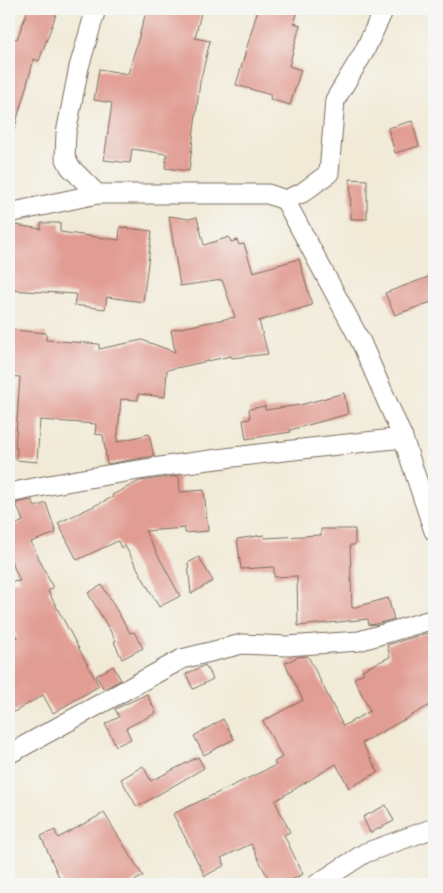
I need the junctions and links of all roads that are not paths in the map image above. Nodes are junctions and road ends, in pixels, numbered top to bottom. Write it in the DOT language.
graph roads {
  1 [pos="96,9"];
  2 [pos="384,9"];
  3 [pos="98,194"];
  4 [pos="285,200"];
  5 [pos="9,213"];
  6 [pos="403,438"];
  7 [pos="9,493"];
  8 [pos="434,532"];
  9 [pos="434,619"];
  10 [pos="9,754"];
  11 [pos="434,828"];
  12 [pos="317,884"];
  1 -- 3 [label="street"];
  2 -- 4 [label="street"];
  3 -- 4 [label="street"];
  3 -- 5 [label="street"];
  4 -- 6 [label="street"];
  6 -- 7 [label="street"];
  6 -- 8 [label="street"];
  9 -- 10 [label="street"];
  11 -- 12 [label="street"];
}
